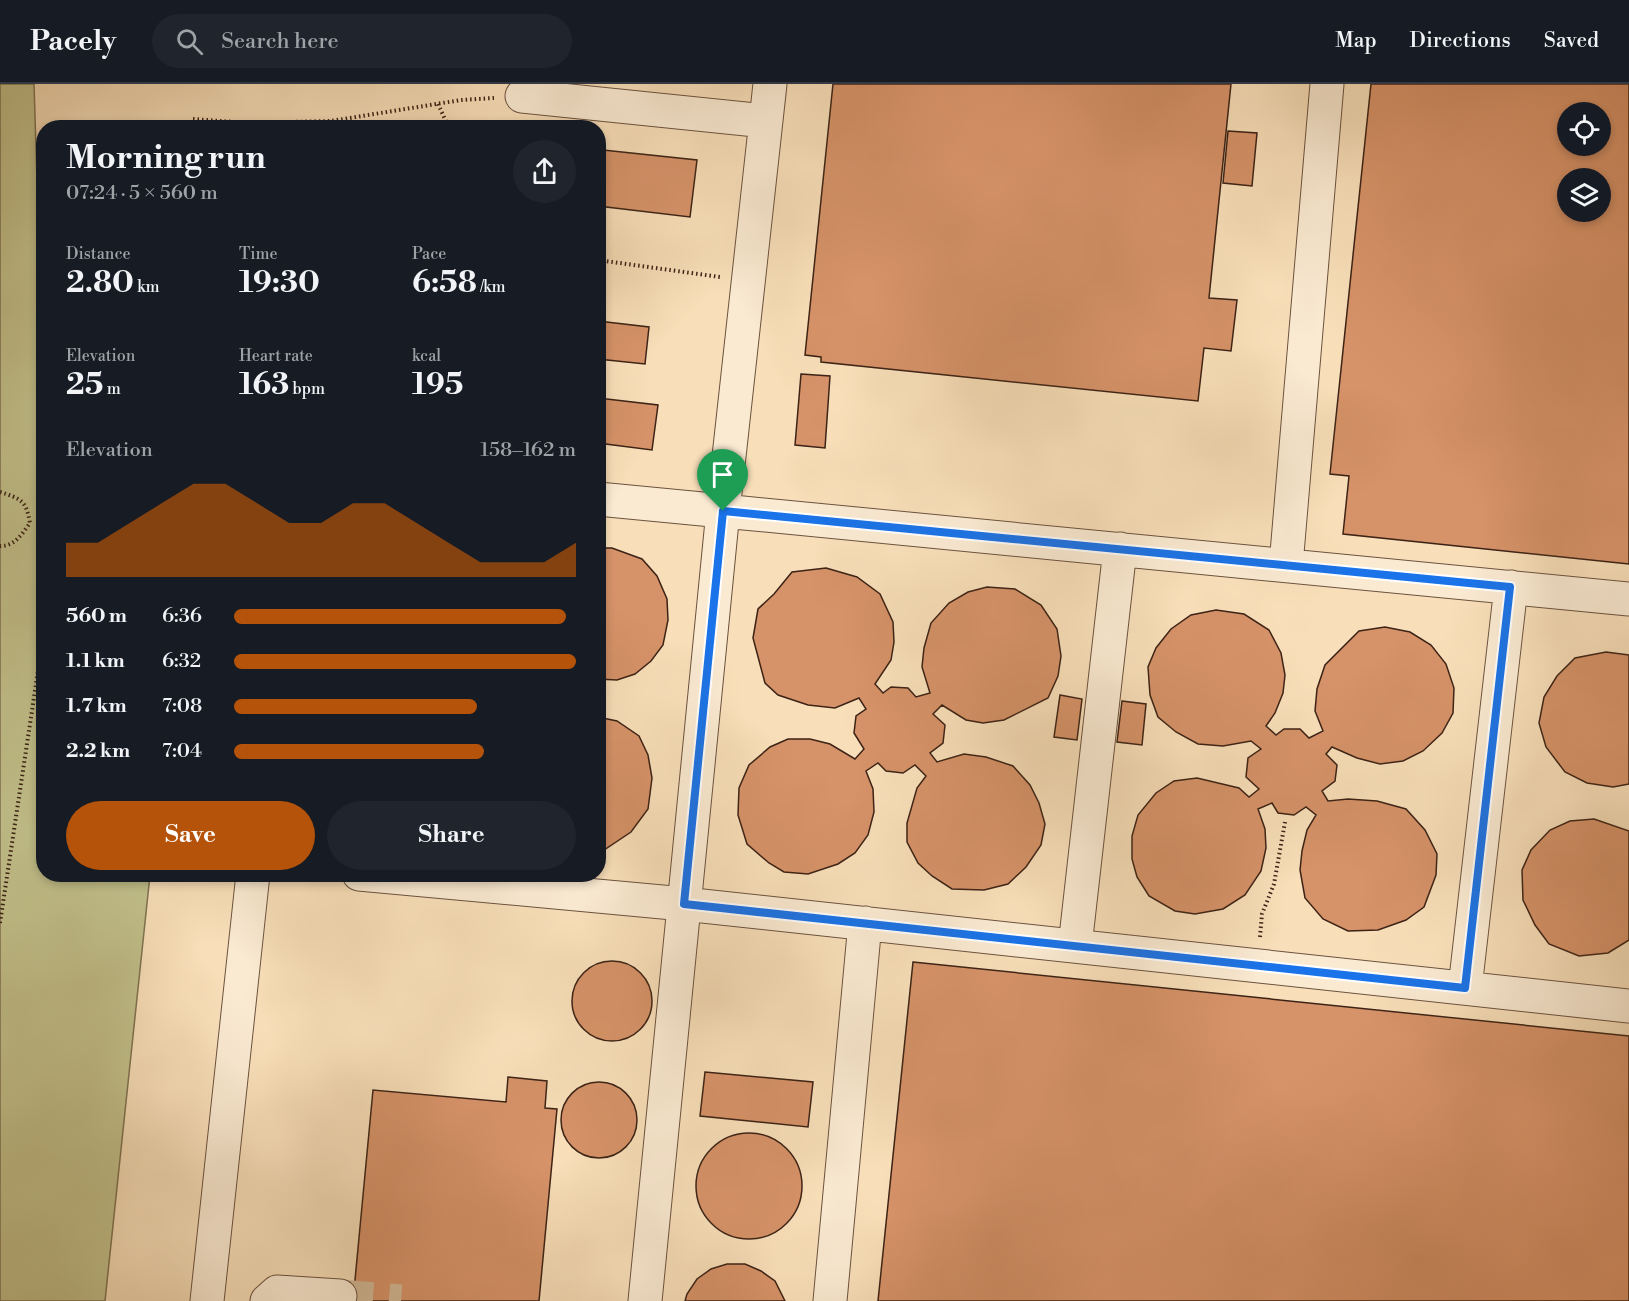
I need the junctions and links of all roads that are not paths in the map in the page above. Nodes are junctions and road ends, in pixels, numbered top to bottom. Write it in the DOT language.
graph roads {
  1 [pos="770,84"];
  2 [pos="1327,84"];
  3 [pos="522,96"];
  4 [pos="766,121"];
  5 [pos="606,500"];
  6 [pos="723,511"];
  7 [pos="1120,549"];
  8 [pos="1286,565"];
  9 [pos="1510,587"];
  10 [pos="1629,599"];
  11 [pos="252,882"];
  12 [pos="446,882"];
  13 [pos="684,904"];
  14 [pos="865,923"];
  15 [pos="1075,946"];
  16 [pos="1465,988"];
  17 [pos="1629,1006"];
  18 [pos="340,1296"];
  19 [pos="207,1301"];
  20 [pos="267,1301"];
  21 [pos="645,1301"];
  22 [pos="830,1301"];
  1 -- 4 [label="lane"];
  2 -- 8 [label="lane"];
  3 -- 4 [label="lane"];
  4 -- 6 [label="lane"];
  5 -- 6 [label="lane"];
  6 -- 7 [label="lane"];
  6 -- 13 [label="lane"];
  7 -- 8 [label="lane"];
  7 -- 15 [label="lane"];
  8 -- 9 [label="lane"];
  9 -- 10 [label="lane"];
  9 -- 16 [label="lane"];
  11 -- 19 [label="lane"];
  12 -- 13 [label="lane"];
  13 -- 14 [label="lane"];
  13 -- 21 [label="lane"];
  14 -- 15 [label="lane"];
  14 -- 22 [label="lane"];
  15 -- 16 [label="lane"];
  16 -- 17 [label="lane"];
  18 -- 20 [label="lane"];
}
